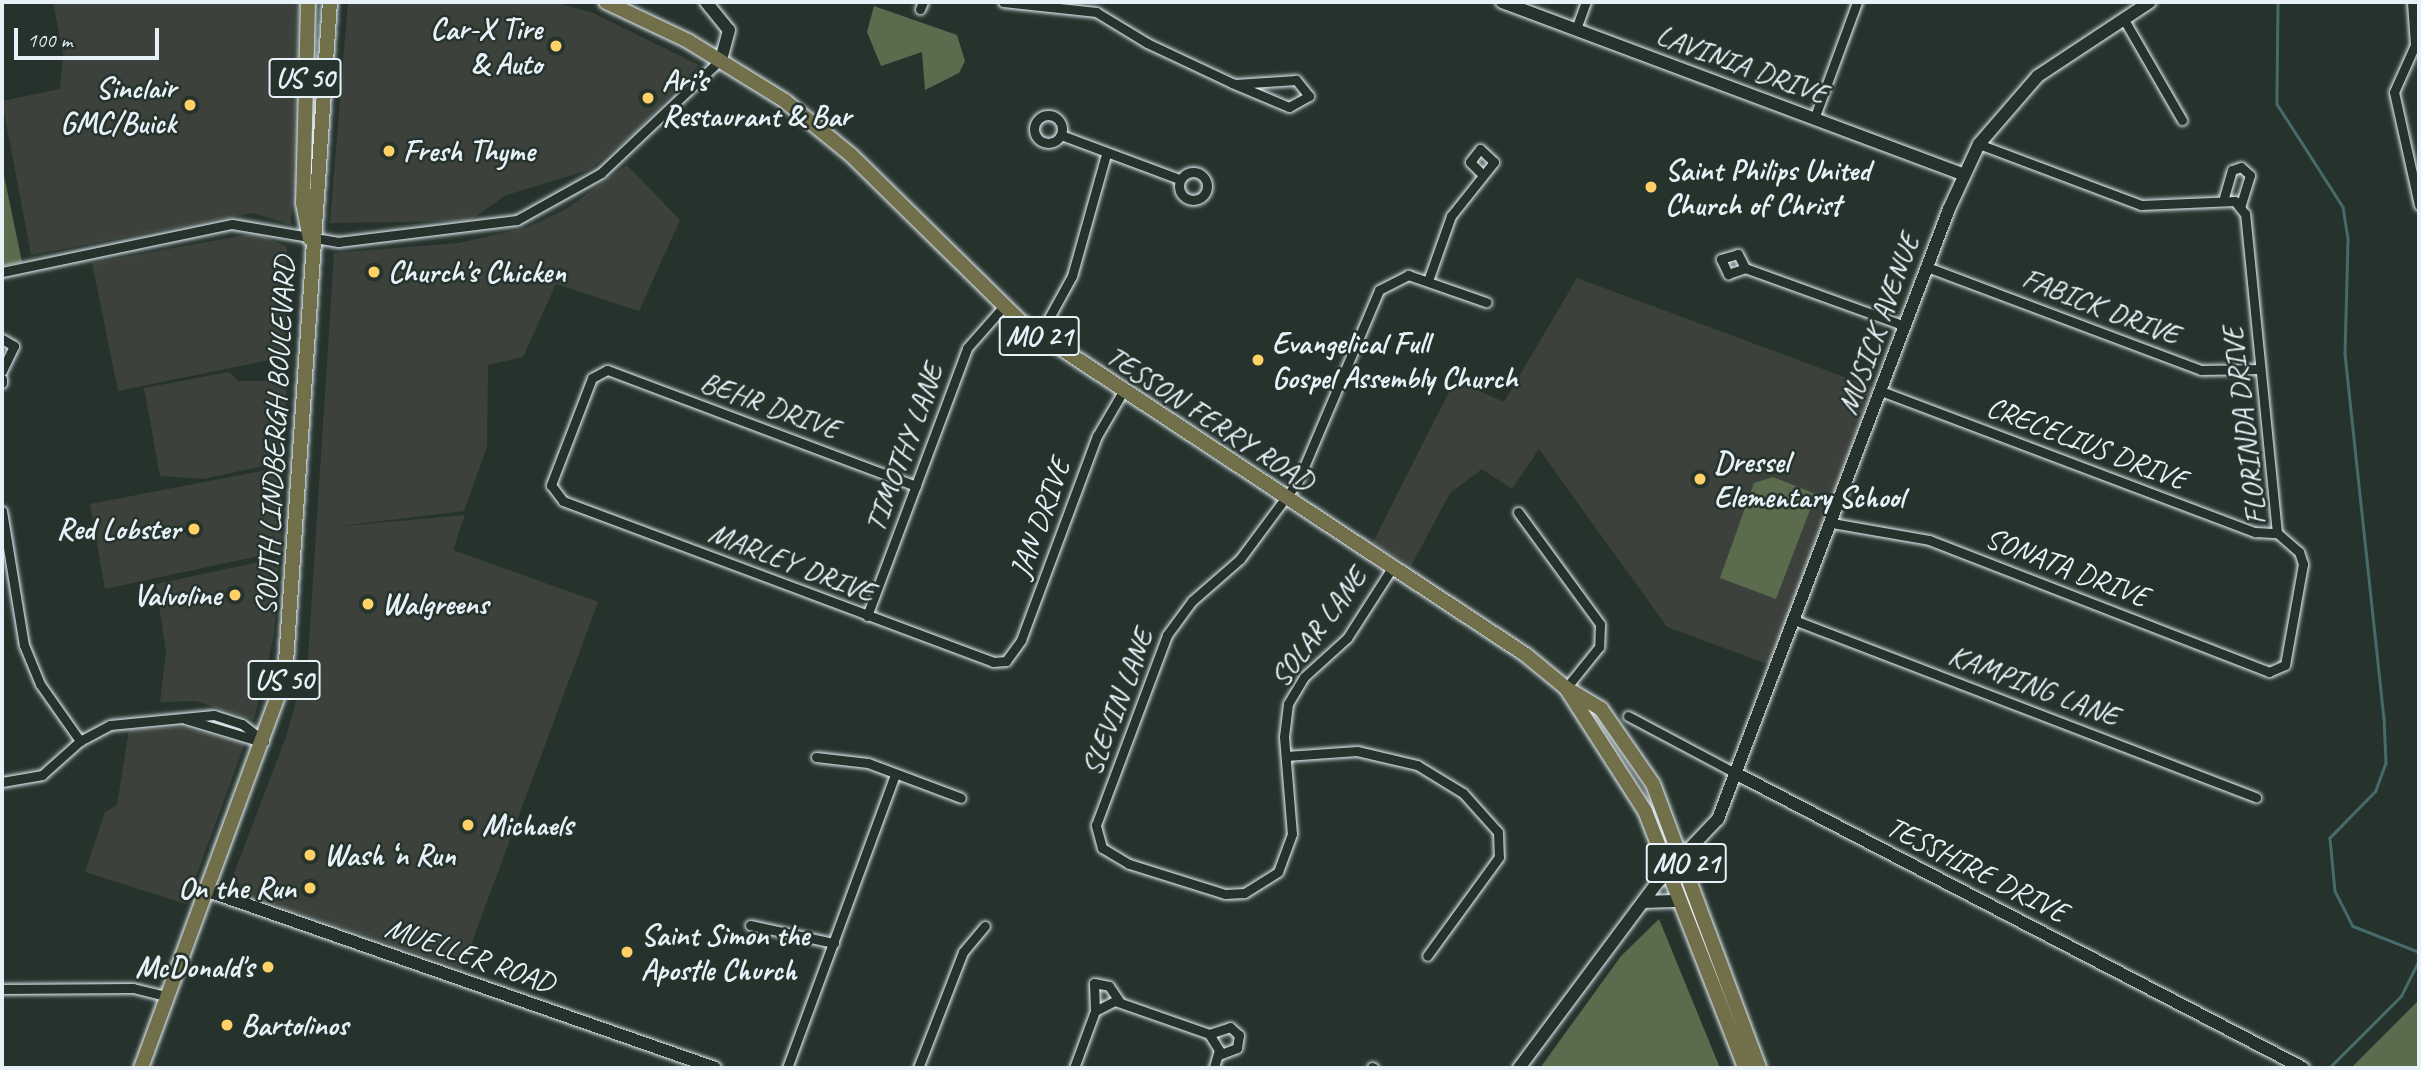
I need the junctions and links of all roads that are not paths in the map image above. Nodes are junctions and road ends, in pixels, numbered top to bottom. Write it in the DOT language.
graph roads {
  1 [pos="308,2"];
  2 [pos="330,2"];
  3 [pos="606,2"];
  4 [pos="706,2"];
  5 [pos="1003,2"];
  6 [pos="1502,2"];
  7 [pos="1586,2"];
  8 [pos="1857,2"];
  9 [pos="2150,2"];
  10 [pos="2412,2"];
  11 [pos="1040,5"];
  12 [pos="2123,18"];
  13 [pos="1576,29"];
  14 [pos="722,59"];
  15 [pos="1235,84"];
  16 [pos="1814,118"];
  17 [pos="2182,120"];
  18 [pos="1061,135"];
  19 [pos="1979,144"];
  20 [pos="1106,154"];
  21 [pos="2414,158"];
  22 [pos="1481,173"];
  23 [pos="1963,174"];
  24 [pos="1179,179"];
  25 [pos="2223,201"];
  26 [pos="2237,204"];
  27 [pos="2419,205"];
  28 [pos="310,241"];
  29 [pos="1927,267"];
  30 [pos="1745,268"];
  31 [pos="2,272"];
  32 [pos="1429,278"];
  33 [pos="1486,302"];
  34 [pos="1003,307"];
  35 [pos="1905,326"];
  36 [pos="1039,336"];
  37 [pos="2,339"];
  38 [pos="2260,369"];
  39 [pos="2,371"];
  40 [pos="1881,391"];
  41 [pos="1122,393"];
  42 [pos="916,486"];
  43 [pos="1285,498"];
  44 [pos="563,501"];
  45 [pos="2,511"];
  46 [pos="1518,512"];
  47 [pos="1832,523"];
  48 [pos="2277,533"];
  49 [pos="1392,568"];
  50 [pos="867,616"];
  51 [pos="1794,620"];
  52 [pos="1006,661"];
  53 [pos="2280,671"];
  54 [pos="1566,688"];
  55 [pos="1628,716"];
  56 [pos="80,741"];
  57 [pos="265,743"];
  58 [pos="1286,756"];
  59 [pos="816,757"];
  60 [pos="895,774"];
  61 [pos="1737,774"];
  62 [pos="2,782"];
  63 [pos="2256,797"];
  64 [pos="961,798"];
  65 [pos="1683,854"];
  66 [pos="1669,870"];
  67 [pos="1271,879"];
  68 [pos="208,891"];
  69 [pos="1680,901"];
  70 [pos="1643,902"];
  71 [pos="750,925"];
  72 [pos="985,926"];
  73 [pos="834,943"];
  74 [pos="1427,956"];
  75 [pos="2,989"];
  76 [pos="168,997"];
  77 [pos="1119,1001"];
  78 [pos="1095,1011"];
  79 [pos="1209,1034"];
  80 [pos="1218,1049"];
  81 [pos="2299,1066"];
  82 [pos="141,1068"];
  83 [pos="715,1068"];
  84 [pos="787,1068"];
  85 [pos="918,1068"];
  86 [pos="1074,1068"];
  87 [pos="1214,1068"];
  88 [pos="1519,1068"];
  89 [pos="1745,1068"];
  90 [pos="1759,1068"];
  1 -- 28 [label="main road, SOUTH LINDBERGH BOULEVARD / US 50"];
  2 -- 28 [label="main road, SOUTH LINDBERGH BOULEVARD / US 50"];
  3 -- 14 [label="main road, TESSON FERRY ROAD / MO 21"];
  4 -- 14 [label="street"];
  5 -- 11 [label="street"];
  6 -- 13 [label="street, LAVINIA DRIVE"];
  7 -- 13 [label="street"];
  8 -- 16 [label="street"];
  9 -- 12 [label="street, MUSICK AVENUE"];
  10 -- 21 [label="street"];
  11 -- 15 [label="street"];
  12 -- 17 [label="street"];
  12 -- 19 [label="street, MUSICK AVENUE"];
  13 -- 16 [label="street, LAVINIA DRIVE"];
  14 -- 28 [label="street"];
  14 -- 34 [label="main road, TESSON FERRY ROAD / MO 21"];
  15 -- 15 [label="street"];
  16 -- 23 [label="street, LAVINIA DRIVE"];
  18 -- 20 [label="street"];
  19 -- 23 [label="street, MUSICK AVENUE"];
  19 -- 25 [label="street"];
  20 -- 24 [label="street"];
  20 -- 36 [label="street"];
  21 -- 27 [label="street"];
  22 -- 32 [label="street"];
  23 -- 29 [label="street, MUSICK AVENUE"];
  25 -- 26 [label="street"];
  25 -- 26 [label="street, FLORINDA DRIVE"];
  26 -- 38 [label="street, FLORINDA DRIVE"];
  28 -- 31 [label="street"];
  28 -- 57 [label="main road, SOUTH LINDBERGH BOULEVARD / US 50"];
  29 -- 35 [label="street, MUSICK AVENUE"];
  29 -- 38 [label="street, FABICK DRIVE"];
  30 -- 35 [label="street"];
  32 -- 33 [label="street"];
  32 -- 43 [label="street, SLEVIN LANE"];
  34 -- 36 [label="main road, TESSON FERRY ROAD / MO 21"];
  34 -- 42 [label="street, TIMOTHY LANE"];
  35 -- 40 [label="street, MUSICK AVENUE"];
  36 -- 41 [label="main road, TESSON FERRY ROAD / MO 21"];
  37 -- 39 [label="street"];
  38 -- 48 [label="street, FLORINDA DRIVE"];
  40 -- 47 [label="street, MUSICK AVENUE"];
  40 -- 48 [label="street, CRECELIUS DRIVE"];
  41 -- 43 [label="main road, TESSON FERRY ROAD / MO 21"];
  41 -- 52 [label="street, JAN DRIVE"];
  42 -- 44 [label="street, BEHR DRIVE"];
  42 -- 50 [label="street, TIMOTHY LANE"];
  43 -- 49 [label="main road, TESSON FERRY ROAD / MO 21"];
  43 -- 67 [label="street, SLEVIN LANE"];
  44 -- 50 [label="street, MARLEY DRIVE"];
  45 -- 56 [label="street"];
  46 -- 54 [label="street"];
  47 -- 51 [label="street, MUSICK AVENUE"];
  47 -- 53 [label="street, SONATA DRIVE"];
  48 -- 53 [label="street, FLORINDA DRIVE"];
  49 -- 54 [label="main road, TESSON FERRY ROAD / MO 21"];
  49 -- 58 [label="street, SOLAR LANE"];
  50 -- 52 [label="street, MARLEY DRIVE"];
  51 -- 61 [label="street, MUSICK AVENUE"];
  51 -- 63 [label="street, KAMPING LANE"];
  54 -- 65 [label="main road, TESSON FERRY ROAD / MO 21"];
  54 -- 66 [label="main road, TESSON FERRY ROAD / MO 21"];
  55 -- 61 [label="street, TESSHIRE DRIVE"];
  56 -- 57 [label="street"];
  56 -- 62 [label="street"];
  57 -- 68 [label="main road, SOUTH LINDBERGH BOULEVARD / US 50"];
  58 -- 67 [label="street, SOLAR LANE"];
  58 -- 74 [label="street"];
  59 -- 60 [label="street"];
  60 -- 64 [label="street"];
  60 -- 73 [label="street"];
  61 -- 65 [label="street, MUSICK AVENUE"];
  61 -- 81 [label="street, TESSHIRE DRIVE"];
  65 -- 66 [label="street, MUSICK AVENUE"];
  65 -- 90 [label="main road, TESSON FERRY ROAD / MO 21"];
  66 -- 69 [label="main road, TESSON FERRY ROAD / MO 21"];
  66 -- 70 [label="street, MUSICK AVENUE"];
  68 -- 76 [label="main road, SOUTH LINDBERGH BOULEVARD / US 50"];
  68 -- 83 [label="street, MUELLER ROAD"];
  69 -- 70 [label="street"];
  69 -- 89 [label="main road, TESSON FERRY ROAD / MO 21"];
  70 -- 88 [label="street, MUSICK AVENUE"];
  71 -- 73 [label="street"];
  72 -- 85 [label="street"];
  73 -- 84 [label="street"];
  75 -- 76 [label="street"];
  76 -- 82 [label="main road, SOUTH LINDBERGH BOULEVARD / US 50"];
  77 -- 78 [label="street"];
  77 -- 78 [label="street"];
  77 -- 79 [label="street"];
  78 -- 86 [label="street"];
  79 -- 80 [label="street"];
  79 -- 80 [label="street"];
  80 -- 87 [label="street"];
}
